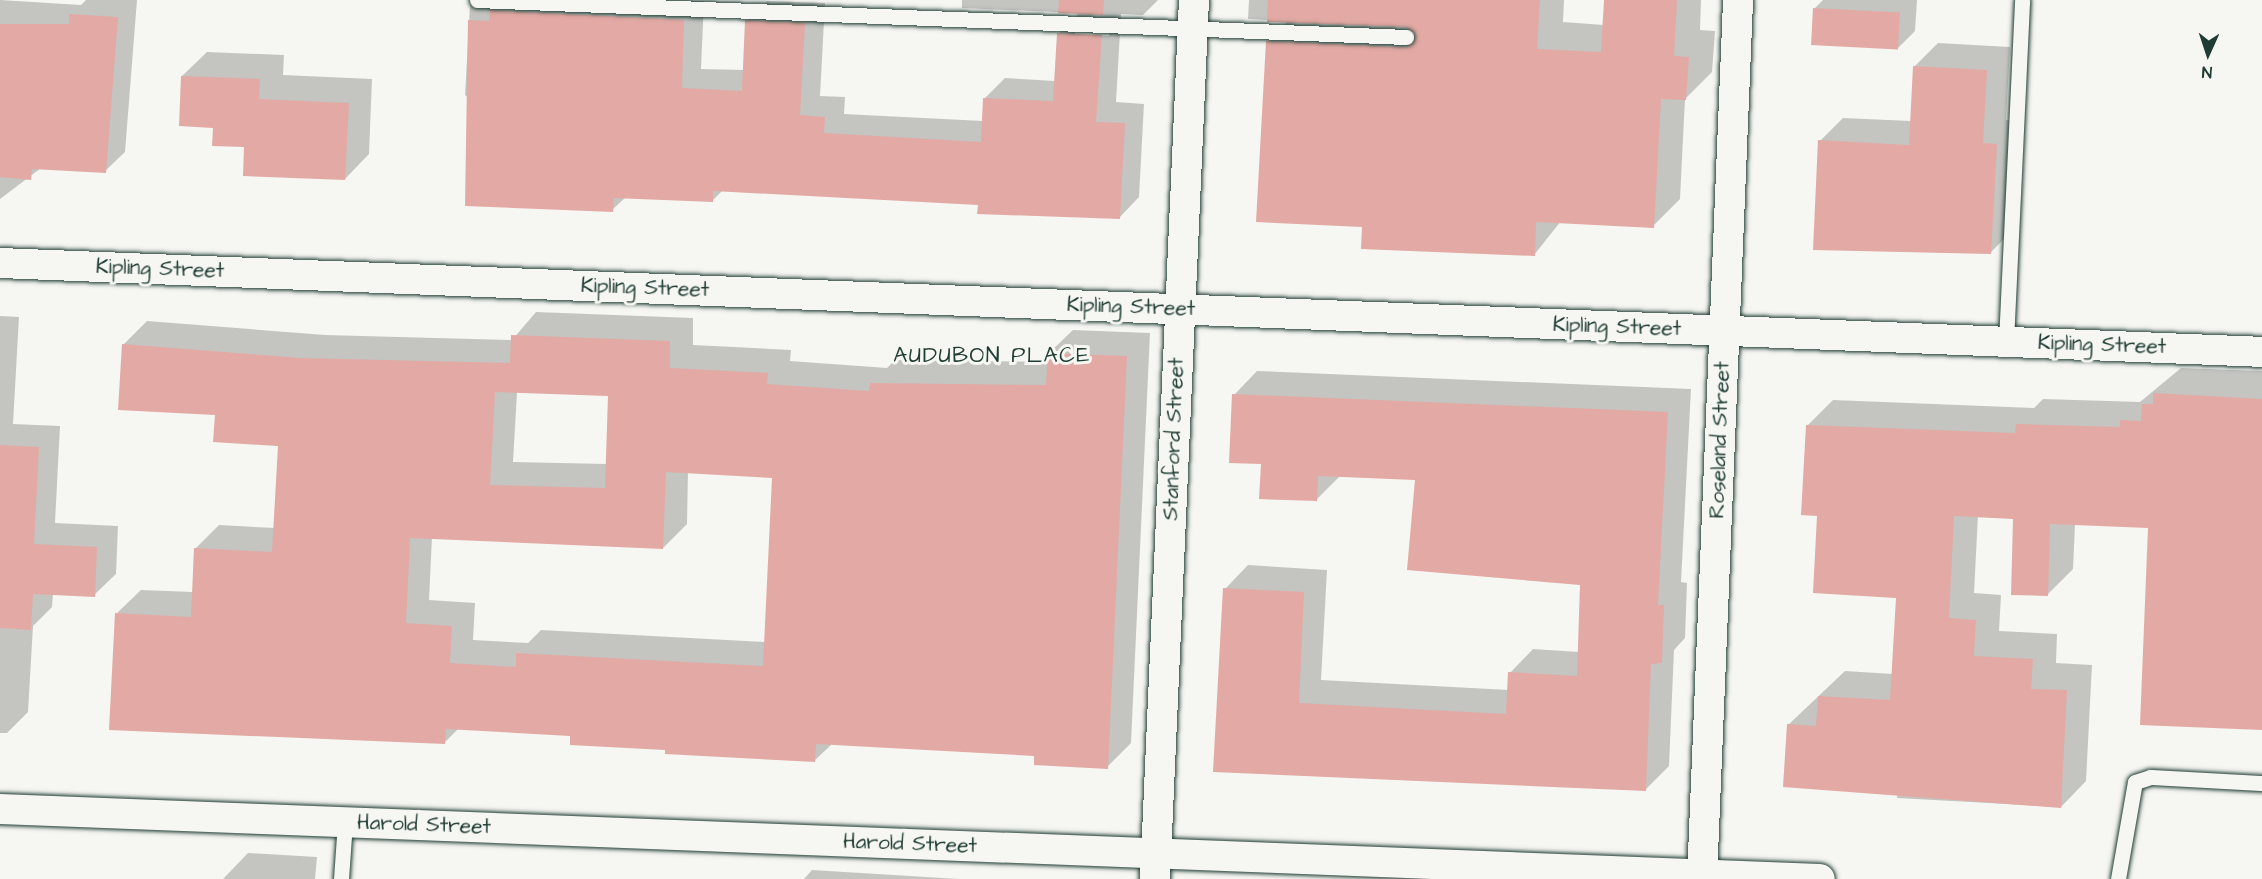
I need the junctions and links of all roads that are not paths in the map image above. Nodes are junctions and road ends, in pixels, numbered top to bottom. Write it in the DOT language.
graph roads {
  1 [pos="477,0"];
  2 [pos="1738,0"];
  3 [pos="2022,0"];
  4 [pos="1193,14"];
  5 [pos="1406,37"];
  6 [pos="0,263"];
  7 [pos="1179,309"];
  8 [pos="1724,331"];
  9 [pos="2006,342"];
  10 [pos="2262,352"];
  11 [pos="2262,783"];
  12 [pos="0,809"];
  13 [pos="345,822"];
  14 [pos="1155,867"];
  15 [pos="1702,877"];
  16 [pos="340,879"];
  17 [pos="1820,879"];
  18 [pos="2118,879"];
  1 -- 4 [label="lane"];
  2 -- 8 [label="street, Roseland Street"];
  3 -- 9 [label="lane"];
  4 -- 5 [label="lane"];
  4 -- 7 [label="street, Stanford Street"];
  6 -- 7 [label="street, Kipling Street"];
  7 -- 8 [label="street, Kipling Street"];
  7 -- 14 [label="street, Stanford Street"];
  8 -- 9 [label="street, Kipling Street"];
  8 -- 15 [label="street, Roseland Street"];
  9 -- 10 [label="street, Kipling Street"];
  11 -- 18 [label="lane"];
  12 -- 13 [label="street, Harold Street"];
  13 -- 14 [label="street, Harold Street"];
  13 -- 16 [label="lane"];
  14 -- 15 [label="street, Harold Street"];
  15 -- 17 [label="street, Harold Street"];
}
